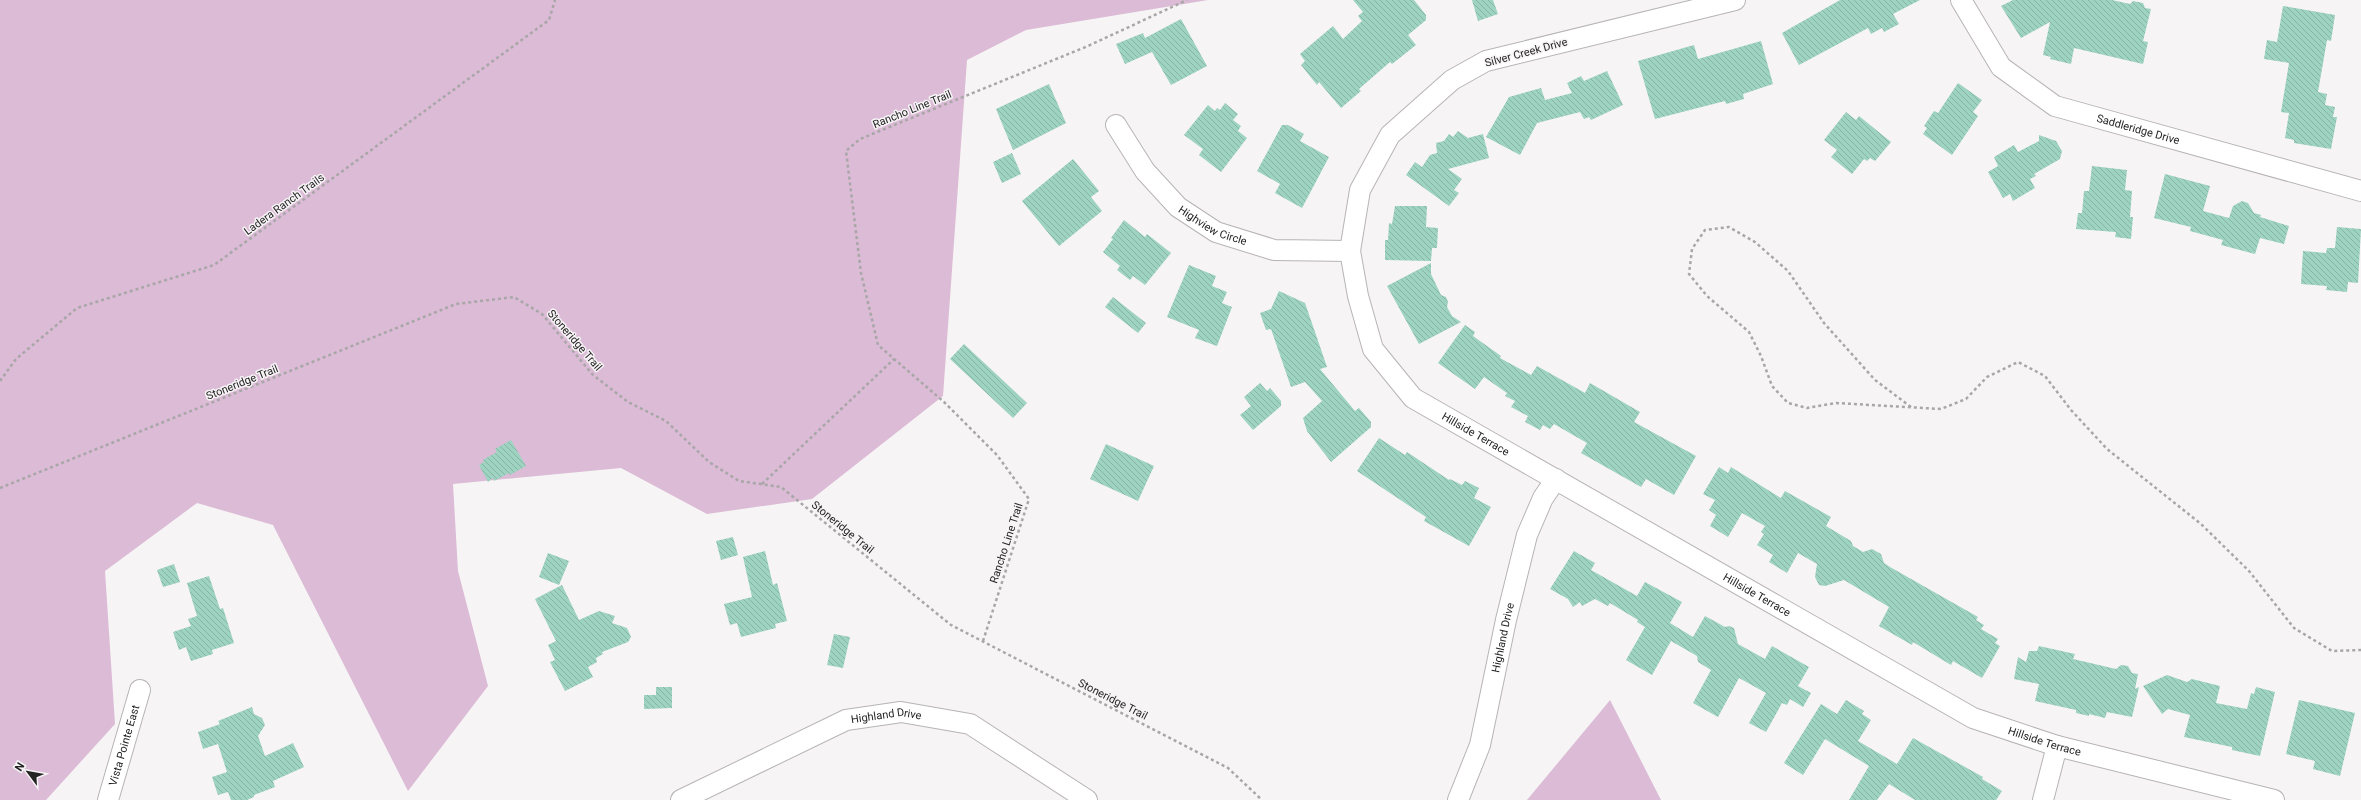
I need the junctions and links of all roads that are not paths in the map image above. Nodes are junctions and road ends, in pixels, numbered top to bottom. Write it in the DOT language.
graph roads {
  1 [pos="1735,0"];
  2 [pos="1961,0"];
  3 [pos="1116,125"];
  4 [pos="2361,191"];
  5 [pos="1350,251"];
  6 [pos="1556,479"];
  7 [pos="140,690"];
  8 [pos="2057,746"];
  9 [pos="108,800"];
  10 [pos="681,800"];
  11 [pos="1087,800"];
  12 [pos="1458,800"];
  13 [pos="2042,800"];
  14 [pos="2274,800"];
  1 -- 5 [label="street, Silver Creek Drive"];
  2 -- 4 [label="street, Saddleridge Drive"];
  3 -- 5 [label="street, Highview Circle"];
  5 -- 6 [label="street, Hillside Terrace"];
  6 -- 8 [label="street, Hillside Terrace"];
  6 -- 12 [label="street, Highland Drive"];
  7 -- 9 [label="street, Vista Pointe East"];
  8 -- 13 [label="street"];
  8 -- 14 [label="street, Hillside Terrace"];
  10 -- 11 [label="street, Highland Drive"];
}
